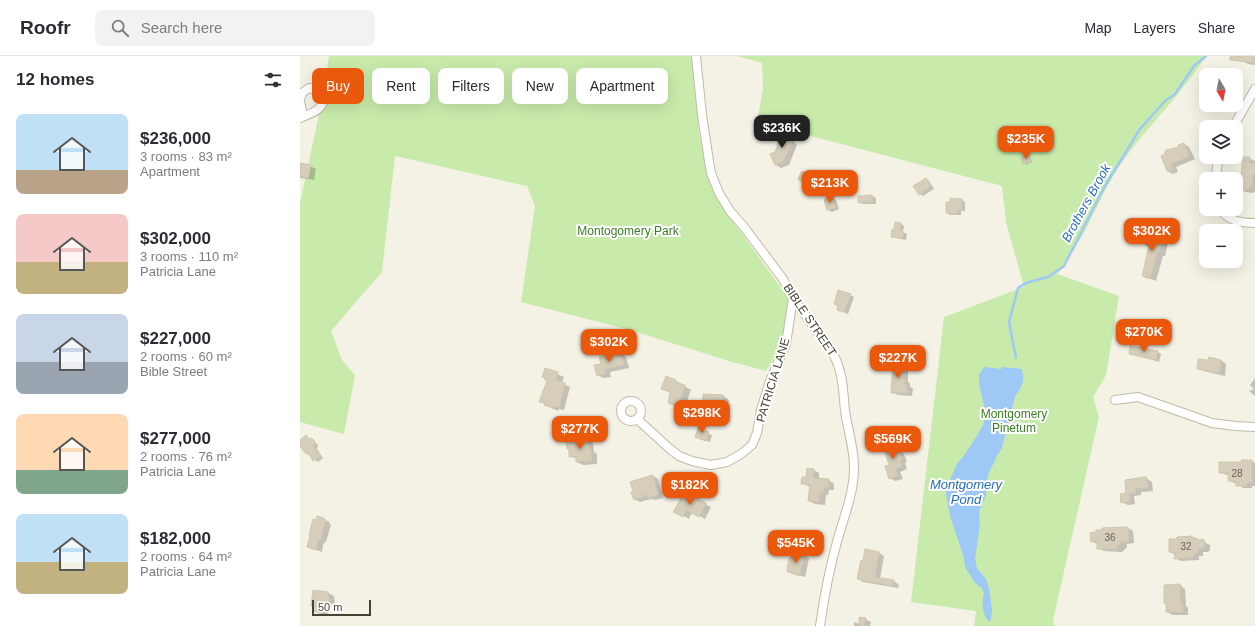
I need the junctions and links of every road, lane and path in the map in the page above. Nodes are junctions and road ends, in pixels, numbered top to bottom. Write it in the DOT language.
graph roads {
  1 [pos="696,56"];
  2 [pos="1255,89"];
  3 [pos="300,100"];
  4 [pos="302,117"];
  5 [pos="1237,120"];
  6 [pos="1225,216"];
  7 [pos="1255,223"];
  8 [pos="793,298"];
  9 [pos="1115,400"];
  10 [pos="638,419"];
  11 [pos="1255,427"];
  12 [pos="820,626"];
  1 -- 8 [label="street, BIBLE STREET"];
  2 -- 5 [label="street"];
  3 -- 4 [label="street"];
  3 -- 4 [label="street"];
  6 -- 7 [label="street"];
  8 -- 10 [label="street, PATRICIA LANE"];
  8 -- 12 [label="street, BIBLE STREET"];
  9 -- 11 [label="street"];
}
